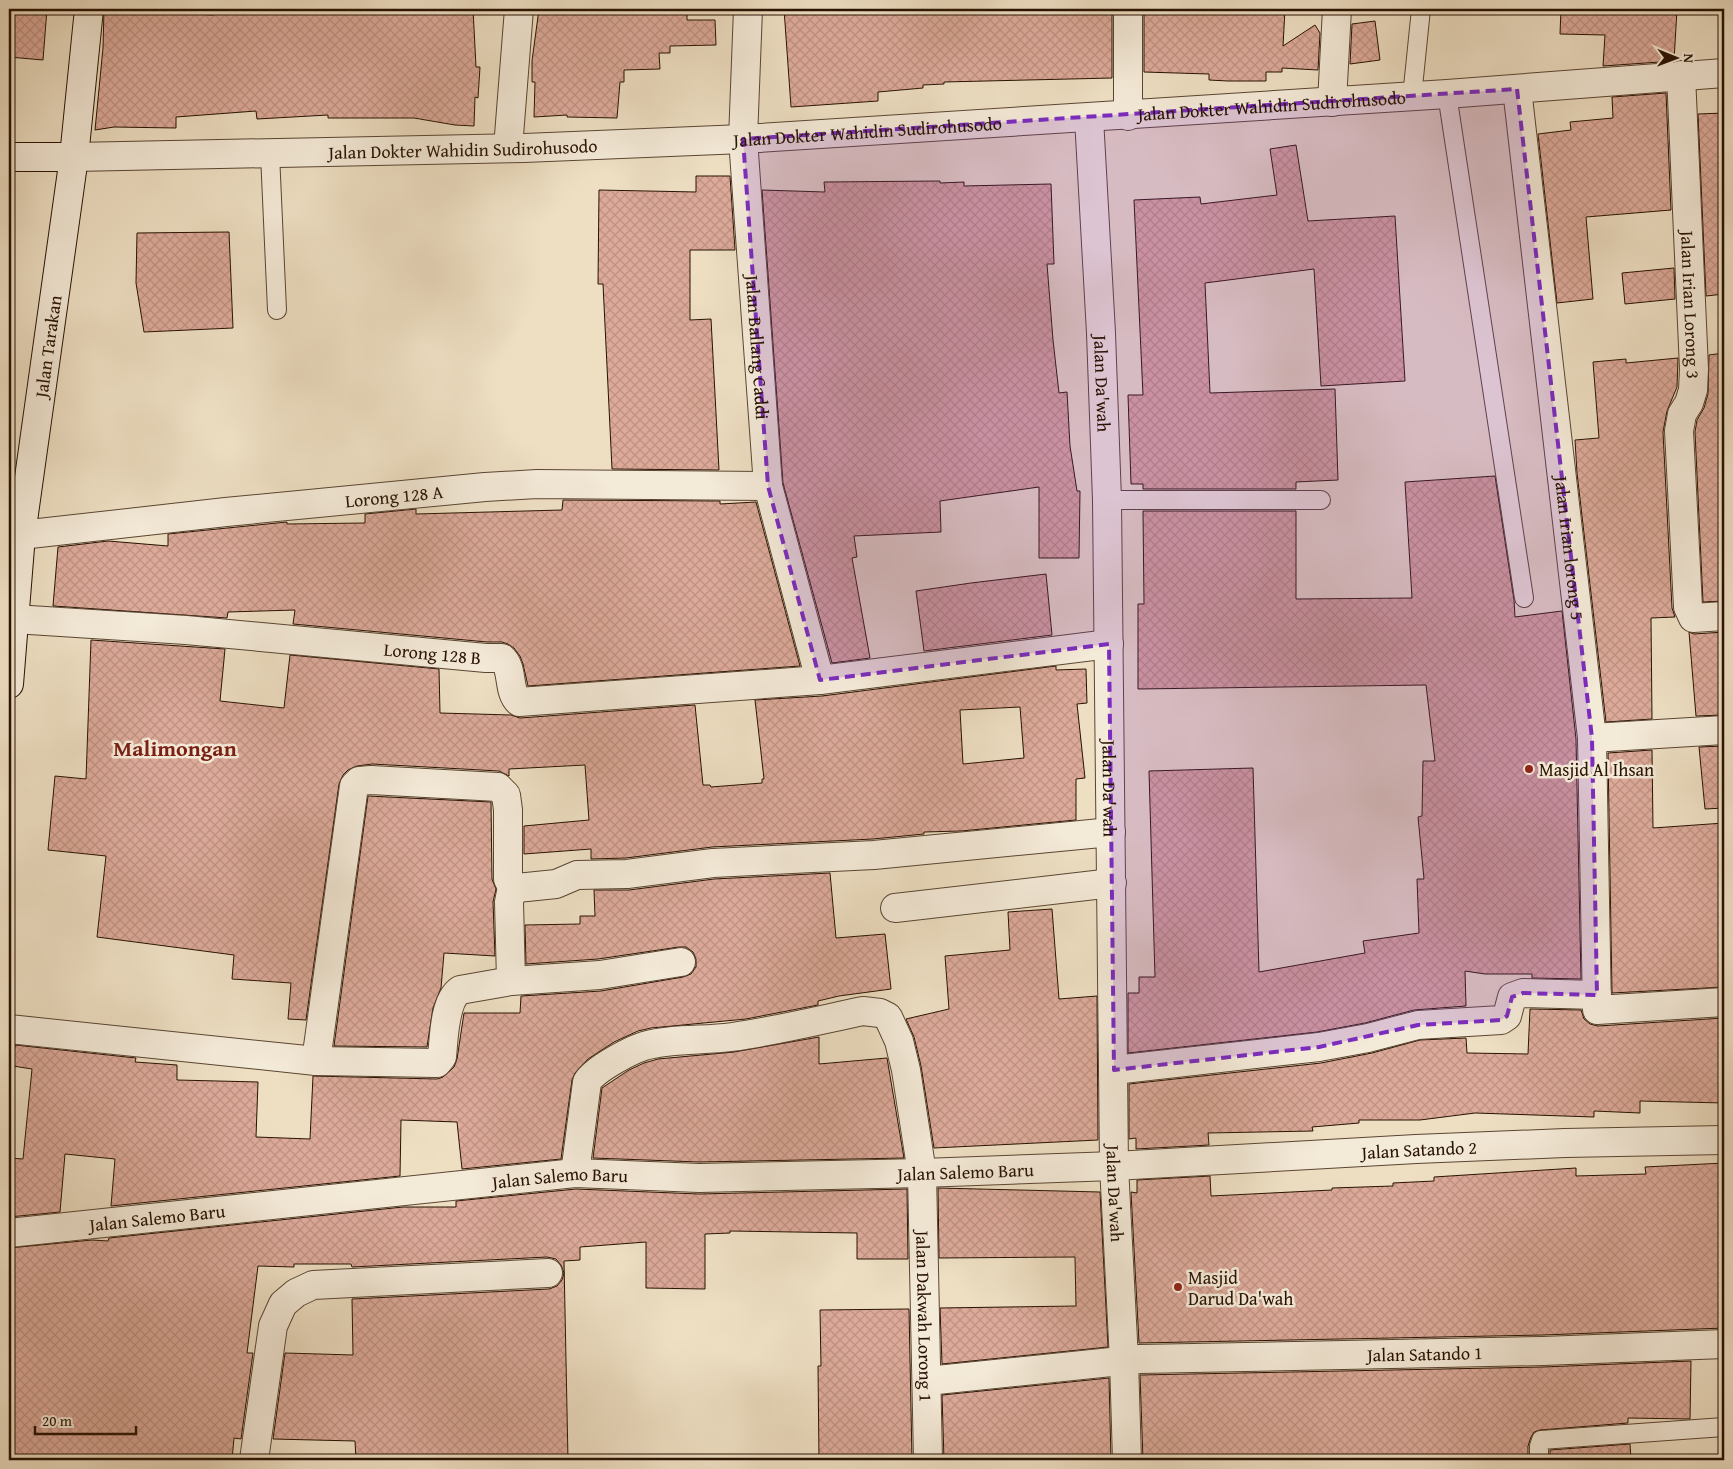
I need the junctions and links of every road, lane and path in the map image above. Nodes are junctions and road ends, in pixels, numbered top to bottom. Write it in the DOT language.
graph roads {
  1 [pos="89,9"];
  2 [pos="519,9"];
  3 [pos="748,9"];
  4 [pos="1128,9"];
  5 [pos="1337,9"];
  6 [pos="1421,9"];
  7 [pos="1724,73"];
  8 [pos="1680,75"];
  9 [pos="1517,89"];
  10 [pos="1447,94"];
  11 [pos="1412,96"];
  12 [pos="1332,102"];
  13 [pos="1128,116"];
  14 [pos="1089,118"];
  15 [pos="743,139"];
  16 [pos="508,148"];
  17 [pos="270,154"];
  18 [pos="9,157"];
  19 [pos="74,157"];
  20 [pos="278,310"];
  21 [pos="768,486"];
  22 [pos="1107,500"];
  23 [pos="1321,500"];
  24 [pos="22,535"];
  25 [pos="1524,598"];
  26 [pos="1724,616"];
  27 [pos="14,619"];
  28 [pos="1109,644"];
  29 [pos="820,680"];
  30 [pos="9,684"];
  31 [pos="1724,730"];
  32 [pos="1592,738"];
  33 [pos="1111,832"];
  34 [pos="1112,883"];
  35 [pos="513,889"];
  36 [pos="895,908"];
  37 [pos="681,962"];
  38 [pos="511,981"];
  39 [pos="1597,1002"];
  40 [pos="1724,1002"];
  41 [pos="9,1029"];
  42 [pos="316,1061"];
  43 [pos="1114,1070"];
  44 [pos="1724,1140"];
  45 [pos="1114,1166"];
  46 [pos="574,1173"];
  47 [pos="922,1173"];
  48 [pos="9,1233"];
  49 [pos="548,1273"];
  50 [pos="1724,1344"];
  51 [pos="1124,1360"];
  52 [pos="927,1381"];
  53 [pos="1724,1427"];
  54 [pos="254,1460"];
  55 [pos="928,1460"];
  56 [pos="1126,1460"];
  57 [pos="1539,1460"];
  1 -- 19 [label="street, Jalan Tarakan"];
  2 -- 16 [label="street"];
  3 -- 15 [label="street, Jalan Ballang Caddi"];
  4 -- 13 [label="street"];
  5 -- 12 [label="street"];
  6 -- 11 [label="lane"];
  7 -- 8 [label="street, Jalan Dokter Wahidin Sudirohusodo"];
  8 -- 9 [label="street, Jalan Dokter Wahidin Sudirohusodo"];
  8 -- 26 [label="street, Jalan Irian Lorong 3"];
  9 -- 10 [label="street, Jalan Dokter Wahidin Sudirohusodo"];
  9 -- 32 [label="street, Jalan Irian lorong 5"];
  10 -- 11 [label="street, Jalan Dokter Wahidin Sudirohusodo"];
  10 -- 25 [label="lane"];
  11 -- 12 [label="street, Jalan Dokter Wahidin Sudirohusodo"];
  12 -- 13 [label="street, Jalan Dokter Wahidin Sudirohusodo"];
  13 -- 14 [label="street, Jalan Dokter Wahidin Sudirohusodo"];
  14 -- 15 [label="street, Jalan Dokter Wahidin Sudirohusodo"];
  14 -- 22 [label="street, Jalan Da'wah"];
  15 -- 16 [label="street, Jalan Dokter Wahidin Sudirohusodo"];
  15 -- 21 [label="street, Jalan Ballang Caddi"];
  16 -- 17 [label="street, Jalan Dokter Wahidin Sudirohusodo"];
  17 -- 19 [label="street, Jalan Dokter Wahidin Sudirohusodo"];
  17 -- 20 [label="lane"];
  18 -- 19 [label="street, Jalan Dokter Wahidin Sudirohusodo"];
  19 -- 24 [label="street, Jalan Tarakan"];
  21 -- 24 [label="street, Lorong 128 A"];
  21 -- 29 [label="street, Jalan Ballang Caddi"];
  22 -- 23 [label="lane"];
  22 -- 28 [label="street, Jalan Da'wah"];
  24 -- 27 [label="street, Jalan Tarakan"];
  27 -- 29 [label="street, Lorong 128 B"];
  27 -- 30 [label="street, Jalan Tarakan"];
  28 -- 29 [label="street"];
  28 -- 33 [label="street, Jalan Da'wah"];
  31 -- 32 [label="street"];
  32 -- 39 [label="street, Jalan Irian lorong 5"];
  33 -- 34 [label="street, Jalan Da'wah"];
  33 -- 35 [label="street"];
  34 -- 36 [label="street"];
  34 -- 43 [label="street, Jalan Da'wah"];
  35 -- 38 [label="street"];
  35 -- 42 [label="street"];
  37 -- 38 [label="street"];
  38 -- 42 [label="street"];
  39 -- 40 [label="street"];
  39 -- 43 [label="street"];
  41 -- 42 [label="street"];
  43 -- 45 [label="street, Jalan Da'wah"];
  44 -- 45 [label="street, Jalan Satando 2"];
  45 -- 47 [label="street, Jalan Salemo Baru"];
  45 -- 51 [label="street, Jalan Da'wah"];
  46 -- 47 [label="street, Jalan Salemo Baru"];
  46 -- 47 [label="street, Jalan Dakwah Lorong 1"];
  46 -- 48 [label="street, Jalan Salemo Baru"];
  47 -- 52 [label="street, Jalan Dakwah Lorong 1"];
  49 -- 54 [label="street"];
  50 -- 51 [label="street, Jalan Satando 1"];
  51 -- 52 [label="street, Jalan Satando 1"];
  51 -- 56 [label="street, Jalan Da'wah"];
  52 -- 55 [label="street, Jalan Dakwah Lorong 1"];
  53 -- 57 [label="lane"];
}
